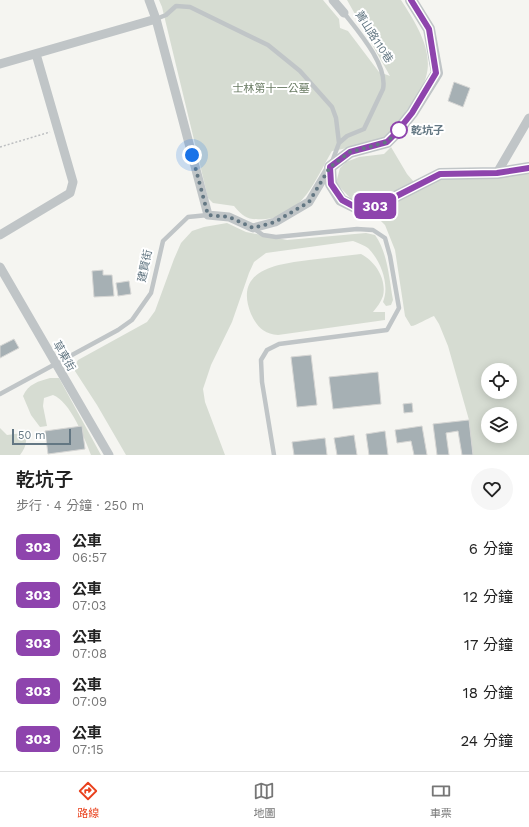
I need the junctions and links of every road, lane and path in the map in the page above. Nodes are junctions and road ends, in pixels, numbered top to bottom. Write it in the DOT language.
graph roads {
  1 [pos="149,0"];
  2 [pos="333,0"];
  3 [pos="410,0"];
  4 [pos="344,13"];
  5 [pos="156,19"];
  6 [pos="36,54"];
  7 [pos="0,64"];
  8 [pos="529,118"];
  9 [pos="58,130"];
  10 [pos="339,144"];
  11 [pos="0,147"];
  12 [pos="330,167"];
  13 [pos="529,168"];
  14 [pos="497,173"];
  15 [pos="208,215"];
  16 [pos="253,228"];
  17 [pos="0,235"];
  18 [pos="0,267"];
  19 [pos="56,365"];
  20 [pos="0,394"];
  21 [pos="109,455"];
  22 [pos="274,455"];
  1 -- 5 [label="street"];
  2 -- 4 [label="street, 菁山路110巷"];
  3 -- 12 [label="street"];
  4 -- 10 [label="lane, 菁山路110巷"];
  5 -- 6 [label="street"];
  5 -- 10 [label="lane"];
  5 -- 15 [label="street"];
  6 -- 7 [label="street"];
  6 -- 9 [label="street"];
  8 -- 14 [label="street"];
  9 -- 11 [label="path"];
  9 -- 17 [label="street"];
  10 -- 12 [label="lane"];
  12 -- 14 [label="street"];
  12 -- 16 [label="street"];
  13 -- 14 [label="street"];
  15 -- 16 [label="street, 建賢街"];
  15 -- 19 [label="lane, 建賢街"];
  16 -- 22 [label="lane"];
  18 -- 19 [label="street, 草東街"];
  19 -- 20 [label="lane, 建賢街"];
  19 -- 21 [label="street, 草東街"];
}
